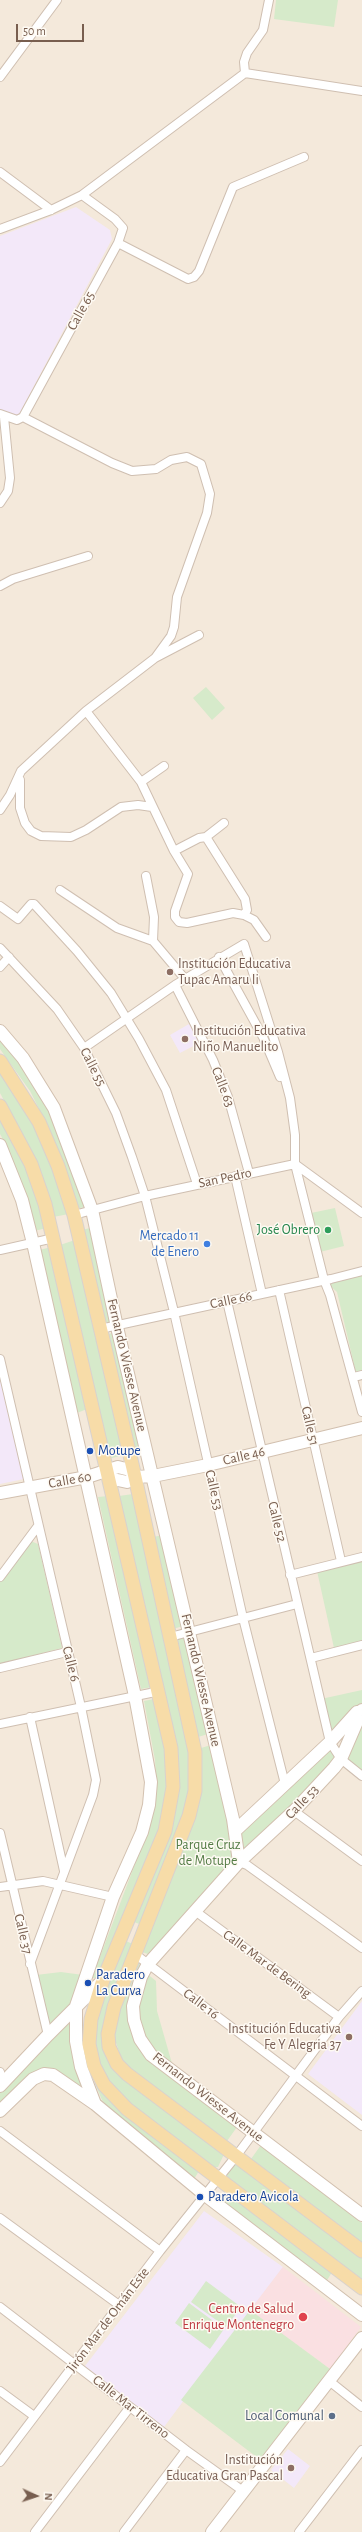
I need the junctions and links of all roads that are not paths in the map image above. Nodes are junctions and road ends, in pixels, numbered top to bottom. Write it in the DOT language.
graph roads {
  1 [pos="57,0"];
  2 [pos="269,0"];
  3 [pos="245,73"];
  4 [pos="0,77"];
  5 [pos="362,92"];
  6 [pos="304,157"];
  7 [pos="0,172"];
  8 [pos="82,195"];
  9 [pos="51,210"];
  10 [pos="0,229"];
  11 [pos="118,243"];
  12 [pos="1,417"];
  13 [pos="23,417"];
  14 [pos="0,486"];
  15 [pos="8,491"];
  16 [pos="0,503"];
  17 [pos="88,556"];
  18 [pos="0,586"];
  19 [pos="199,635"];
  20 [pos="155,658"];
  21 [pos="86,711"];
  22 [pos="164,766"];
  23 [pos="21,771"];
  24 [pos="141,782"];
  25 [pos="152,806"];
  26 [pos="0,810"];
  27 [pos="224,823"];
  28 [pos="206,837"];
  29 [pos="174,851"];
  30 [pos="146,876"];
  31 [pos="60,890"];
  32 [pos="0,906"];
  33 [pos="244,915"];
  34 [pos="266,938"];
  35 [pos="153,941"];
  36 [pos="0,948"];
  37 [pos="219,957"];
  38 [pos="9,958"];
  39 [pos="0,968"];
  40 [pos="185,979"];
  41 [pos="174,985"];
  42 [pos="127,1018"];
  43 [pos="0,1031"];
  44 [pos="84,1048"];
  45 [pos="0,1061"];
  46 [pos="290,1098"];
  47 [pos="0,1106"];
  48 [pos="0,1145"];
  49 [pos="295,1164"];
  50 [pos="249,1173"];
  51 [pos="235,1176"];
  52 [pos="197,1184"];
  53 [pos="145,1196"];
  54 [pos="92,1210"];
  55 [pos="362,1213"];
  56 [pos="74,1215"];
  57 [pos="54,1238"];
  58 [pos="33,1243"];
  59 [pos="0,1250"];
  60 [pos="362,1271"];
  61 [pos="324,1280"];
  62 [pos="280,1290"];
  63 [pos="262,1294"];
  64 [pos="227,1301"];
  65 [pos="174,1312"];
  66 [pos="117,1327"];
  67 [pos="100,1329"];
  68 [pos="0,1359"];
  69 [pos="358,1376"];
  70 [pos="362,1412"];
  71 [pos="362,1428"];
  72 [pos="313,1440"];
  73 [pos="261,1452"];
  74 [pos="208,1465"];
  75 [pos="107,1472"];
  76 [pos="153,1476"];
  77 [pos="87,1477"];
  78 [pos="135,1477"];
  79 [pos="30,1487"];
  80 [pos="0,1494"];
  81 [pos="38,1526"];
  82 [pos="362,1557"];
  83 [pos="341,1561"];
  84 [pos="290,1575"];
  85 [pos="0,1577"];
  86 [pos="297,1604"];
  87 [pos="243,1618"];
  88 [pos="190,1631"];
  89 [pos="170,1637"];
  90 [pos="362,1645"];
  91 [pos="68,1652"];
  92 [pos="310,1658"];
  93 [pos="0,1668"];
  94 [pos="160,1691"];
  95 [pos="135,1696"];
  96 [pos="81,1707"];
  97 [pos="362,1707"];
  98 [pos="362,1710"];
  99 [pos="30,1718"];
  100 [pos="0,1724"];
  101 [pos="330,1742"];
  102 [pos="341,1759"];
  103 [pos="362,1776"];
  104 [pos="285,1784"];
  105 [pos="294,1811"];
  106 [pos="235,1831"];
  107 [pos="0,1833"];
  108 [pos="362,1861"];
  109 [pos="239,1862"];
  110 [pos="64,1871"];
  111 [pos="12,1884"];
  112 [pos="60,1884"];
  113 [pos="0,1887"];
  114 [pos="113,1897"];
  115 [pos="195,1911"];
  116 [pos="125,1931"];
  117 [pos="142,1938"];
  118 [pos="362,1948"];
  119 [pos="135,1954"];
  120 [pos="30,1964"];
  121 [pos="148,1964"];
  122 [pos="103,1980"];
  123 [pos="362,1991"];
  124 [pos="76,2006"];
  125 [pos="339,2017"];
  126 [pos="48,2034"];
  127 [pos="296,2076"];
  128 [pos="1,2080"];
  129 [pos="95,2104"];
  130 [pos="0,2111"];
  131 [pos="362,2126"];
  132 [pos="0,2131"];
  133 [pos="253,2133"];
  134 [pos="237,2155"];
  135 [pos="218,2179"];
  136 [pos="205,2195"];
  137 [pos="362,2215"];
  138 [pos="0,2218"];
  139 [pos="160,2251"];
  140 [pos="362,2251"];
  141 [pos="362,2288"];
  142 [pos="119,2305"];
  143 [pos="0,2307"];
  144 [pos="362,2315"];
  145 [pos="362,2338"];
  146 [pos="75,2364"];
  147 [pos="328,2380"];
  148 [pos="0,2391"];
  149 [pos="130,2407"];
  150 [pos="362,2407"];
  151 [pos="34,2416"];
  152 [pos="186,2450"];
  153 [pos="362,2450"];
  154 [pos="0,2462"];
  155 [pos="243,2491"];
  156 [pos="35,2532"];
  157 [pos="124,2532"];
  158 [pos="212,2532"];
  159 [pos="299,2532"];
  1 -- 4 [label="street"];
  2 -- 3 [label="street"];
  3 -- 5 [label="street"];
  3 -- 8 [label="street"];
  6 -- 11 [label="street"];
  7 -- 9 [label="street"];
  8 -- 9 [label="street"];
  8 -- 11 [label="street, Calle 65"];
  9 -- 10 [label="street"];
  11 -- 13 [label="street, Calle 65"];
  12 -- 13 [label="street"];
  12 -- 15 [label="street"];
  13 -- 20 [label="street"];
  14 -- 15 [label="street"];
  15 -- 16 [label="street"];
  17 -- 18 [label="street"];
  19 -- 20 [label="street"];
  20 -- 21 [label="street"];
  21 -- 23 [label="street"];
  21 -- 24 [label="street"];
  22 -- 24 [label="street"];
  23 -- 25 [label="street"];
  23 -- 26 [label="street"];
  24 -- 25 [label="street"];
  25 -- 29 [label="street"];
  27 -- 28 [label="street"];
  28 -- 29 [label="street"];
  28 -- 33 [label="street"];
  29 -- 33 [label="street"];
  30 -- 35 [label="street"];
  31 -- 35 [label="street"];
  32 -- 42 [label="street"];
  33 -- 34 [label="street"];
  35 -- 40 [label="street"];
  36 -- 38 [label="street, Calle 55"];
  37 -- 40 [label="street"];
  37 -- 46 [label="street"];
  37 -- 46 [label="street"];
  38 -- 39 [label="street"];
  38 -- 44 [label="street, Calle 55"];
  40 -- 41 [label="street"];
  41 -- 42 [label="street"];
  41 -- 50 [label="street, Calle 63"];
  42 -- 44 [label="street"];
  42 -- 52 [label="street"];
  43 -- 54 [label="main road, Fernando Wiesse Avenue"];
  44 -- 53 [label="street, Calle 55"];
  45 -- 56 [label="main road, Fernando Wiesse Avenue"];
  46 -- 49 [label="street"];
  47 -- 57 [label="main road"];
  48 -- 58 [label="main road"];
  49 -- 50 [label="street, San Pedro"];
  49 -- 55 [label="street"];
  49 -- 61 [label="street"];
  50 -- 51 [label="street, San Pedro"];
  51 -- 52 [label="street, San Pedro"];
  51 -- 63 [label="street"];
  52 -- 53 [label="street, San Pedro"];
  53 -- 54 [label="street, San Pedro"];
  53 -- 65 [label="street, Calle 53"];
  54 -- 56 [label="street, San Pedro"];
  54 -- 66 [label="main road, Fernando Wiesse Avenue"];
  56 -- 67 [label="main road, Fernando Wiesse Avenue"];
  57 -- 58 [label="street"];
  57 -- 75 [label="main road"];
  58 -- 59 [label="street"];
  58 -- 77 [label="main road"];
  60 -- 61 [label="street, Calle 66"];
  61 -- 62 [label="street, Calle 66"];
  61 -- 69 [label="street"];
  62 -- 63 [label="street, Calle 66"];
  62 -- 72 [label="street, Calle 51"];
  63 -- 64 [label="street, Calle 66"];
  64 -- 65 [label="street, Calle 66"];
  64 -- 73 [label="street, Calle 52"];
  65 -- 66 [label="street, Calle 66"];
  65 -- 74 [label="street, Calle 53"];
  66 -- 67 [label="street, Calle 66"];
  66 -- 76 [label="main road, Fernando Wiesse Avenue"];
  67 -- 78 [label="main road, Fernando Wiesse Avenue"];
  68 -- 79 [label="street, Calle 6"];
  69 -- 70 [label="street"];
  71 -- 72 [label="main road, Calle 46"];
  72 -- 73 [label="main road, Calle 46"];
  72 -- 83 [label="street, Calle 51"];
  73 -- 74 [label="main road, Calle 46"];
  73 -- 84 [label="street, Calle 52"];
  74 -- 76 [label="main road, Calle 46"];
  74 -- 87 [label="street, Calle 53"];
  75 -- 77 [label="main road, Calle 60"];
  75 -- 78 [label="main road"];
  75 -- 94 [label="main road"];
  76 -- 78 [label="main road, Calle 46"];
  76 -- 88 [label="main road, Fernando Wiesse Avenue"];
  77 -- 79 [label="main road, Calle 60"];
  77 -- 95 [label="main road"];
  78 -- 89 [label="main road, Fernando Wiesse Avenue"];
  79 -- 80 [label="main road, Calle 60"];
  79 -- 81 [label="street, Calle 6"];
  81 -- 85 [label="street"];
  81 -- 91 [label="street, Calle 6"];
  82 -- 83 [label="street"];
  83 -- 84 [label="street"];
  84 -- 86 [label="street, Calle 52"];
  86 -- 87 [label="street"];
  86 -- 92 [label="street, Calle 52"];
  87 -- 88 [label="street"];
  87 -- 104 [label="street, Calle 53"];
  88 -- 89 [label="street"];
  88 -- 106 [label="main road, Fernando Wiesse Avenue"];
  89 -- 117 [label="main road, Fernando Wiesse Avenue"];
  90 -- 92 [label="street"];
  91 -- 93 [label="street"];
  91 -- 96 [label="street, Calle 6"];
  92 -- 101 [label="street, Calle 52"];
  94 -- 95 [label="street"];
  94 -- 116 [label="main road"];
  95 -- 96 [label="street"];
  95 -- 114 [label="main road"];
  96 -- 99 [label="street"];
  96 -- 110 [label="street, Calle 6"];
  97 -- 101 [label="main road, Calle 53"];
  98 -- 102 [label="main road, Calle 53"];
  99 -- 100 [label="street"];
  99 -- 110 [label="street"];
  101 -- 102 [label="street, Calle 52"];
  101 -- 104 [label="main road, Calle 53"];
  102 -- 103 [label="street, Calle 52"];
  102 -- 105 [label="main road, Calle 53"];
  104 -- 106 [label="main road, Calle 53"];
  105 -- 108 [label="street"];
  105 -- 109 [label="main road, Calle 53"];
  106 -- 109 [label="main road, Fernando Wiesse Avenue"];
  107 -- 111 [label="street, Calle 37"];
  109 -- 115 [label="main road, Fernando Wiesse Avenue"];
  109 -- 118 [label="street"];
  110 -- 112 [label="street, Calle 6"];
  111 -- 112 [label="street"];
  111 -- 113 [label="street"];
  111 -- 120 [label="street, Calle 37"];
  112 -- 114 [label="street"];
  112 -- 120 [label="street, Calle 6"];
  114 -- 124 [label="main road"];
  115 -- 121 [label="main road, Fernando Wiesse Avenue"];
  115 -- 125 [label="street, Calle Mar de Bering"];
  116 -- 117 [label="main road"];
  116 -- 122 [label="main road"];
  117 -- 119 [label="main road, Fernando Wiesse Avenue"];
  119 -- 121 [label="street, Calle 16"];
  119 -- 134 [label="main road, Fernando Wiesse Avenue"];
  120 -- 126 [label="street, Calle 37"];
  121 -- 127 [label="street, Calle 16"];
  121 -- 133 [label="main road, Fernando Wiesse Avenue"];
  122 -- 124 [label="main road"];
  122 -- 135 [label="main road"];
  123 -- 125 [label="street, Jirón Mar de Omán Este"];
  124 -- 126 [label="main road"];
  124 -- 129 [label="main road"];
  125 -- 127 [label="street, Jirón Mar de Omán Este"];
  126 -- 128 [label="main road"];
  127 -- 131 [label="street, Calle 16"];
  127 -- 133 [label="street, Jirón Mar de Omán Este"];
  129 -- 130 [label="main road"];
  129 -- 136 [label="main road"];
  132 -- 139 [label="street"];
  133 -- 134 [label="street, Jirón Mar de Omán Este"];
  133 -- 137 [label="main road, Fernando Wiesse Avenue"];
  134 -- 135 [label="street, Jirón Mar de Omán Este"];
  134 -- 140 [label="main road, Fernando Wiesse Avenue"];
  135 -- 136 [label="street, Jirón Mar de Omán Este"];
  135 -- 141 [label="main road"];
  136 -- 139 [label="street, Jirón Mar de Omán Este"];
  136 -- 144 [label="main road"];
  138 -- 142 [label="street"];
  139 -- 142 [label="street, Jirón Mar de Omán Este"];
  142 -- 146 [label="street, Jirón Mar de Omán Este"];
  143 -- 146 [label="street, Calle Mar Tirreno"];
  145 -- 147 [label="main road"];
  146 -- 149 [label="street, Calle Mar Tirreno"];
  146 -- 151 [label="street, Jirón Mar de Omán Este"];
  147 -- 150 [label="street"];
  147 -- 155 [label="main road"];
  148 -- 151 [label="street"];
  149 -- 152 [label="street, Calle Mar Tirreno"];
  149 -- 156 [label="street"];
  151 -- 154 [label="street, Jirón Mar de Omán Este"];
  152 -- 155 [label="street, Calle Mar Tirreno"];
  152 -- 157 [label="street"];
  153 -- 159 [label="street"];
  155 -- 158 [label="main road"];
}
